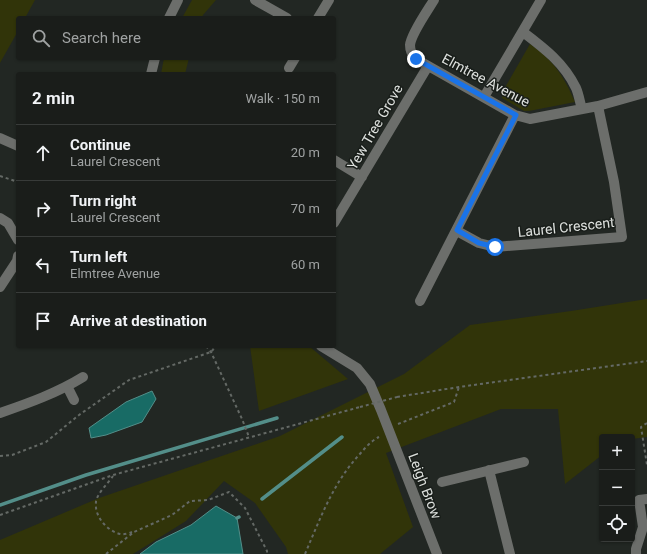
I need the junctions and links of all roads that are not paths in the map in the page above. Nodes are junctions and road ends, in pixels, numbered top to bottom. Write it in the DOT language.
graph roads {
  1 [pos="178,0"];
  2 [pos="255,0"];
  3 [pos="329,0"];
  4 [pos="434,0"];
  5 [pos="541,0"];
  6 [pos="170,16"];
  7 [pos="283,16"];
  8 [pos="319,16"];
  9 [pos="523,32"];
  10 [pos="154,60"];
  11 [pos="294,60"];
  12 [pos="428,66"];
  13 [pos="289,68"];
  14 [pos="152,72"];
  15 [pos="647,92"];
  16 [pos="484,97"];
  17 [pos="598,106"];
  18 [pos="582,109"];
  19 [pos="516,115"];
  20 [pos="0,138"];
  21 [pos="16,145"];
  22 [pos="336,161"];
  23 [pos="362,177"];
  24 [pos="0,218"];
  25 [pos="336,220"];
  26 [pos="457,230"];
  27 [pos="16,236"];
  28 [pos="16,263"];
  29 [pos="0,287"];
  30 [pos="420,300"];
  31 [pos="324,348"];
  32 [pos="83,377"];
  33 [pos="67,386"];
  34 [pos="74,400"];
  35 [pos="0,414"];
  36 [pos="524,462"];
  37 [pos="489,470"];
  38 [pos="442,482"];
  39 [pos="639,500"];
  40 [pos="437,554"];
  41 [pos="510,554"];
  42 [pos="636,554"];
  1 -- 6 [label="street"];
  2 -- 7 [label="street"];
  3 -- 8 [label="street"];
  4 -- 12 [label="street, Elmtree Avenue"];
  5 -- 9 [label="street"];
  9 -- 16 [label="street"];
  9 -- 18 [label="street"];
  10 -- 14 [label="street"];
  11 -- 13 [label="street"];
  12 -- 16 [label="street, Elmtree Avenue"];
  12 -- 23 [label="street, Yew Tree Grove"];
  15 -- 17 [label="street, Elmtree Avenue"];
  16 -- 19 [label="street, Elmtree Avenue"];
  17 -- 18 [label="street, Elmtree Avenue"];
  17 -- 26 [label="street, Laurel Crescent"];
  18 -- 19 [label="street, Elmtree Avenue"];
  19 -- 26 [label="street"];
  20 -- 21 [label="street"];
  22 -- 23 [label="street"];
  23 -- 25 [label="street, Yew Tree Grove"];
  24 -- 27 [label="street"];
  26 -- 30 [label="street"];
  28 -- 29 [label="street"];
  31 -- 40 [label="street, Leigh Brow"];
  32 -- 33 [label="street"];
  33 -- 34 [label="street"];
  33 -- 35 [label="street"];
  36 -- 37 [label="street"];
  37 -- 38 [label="street"];
  37 -- 41 [label="street"];
  39 -- 42 [label="street"];
}
